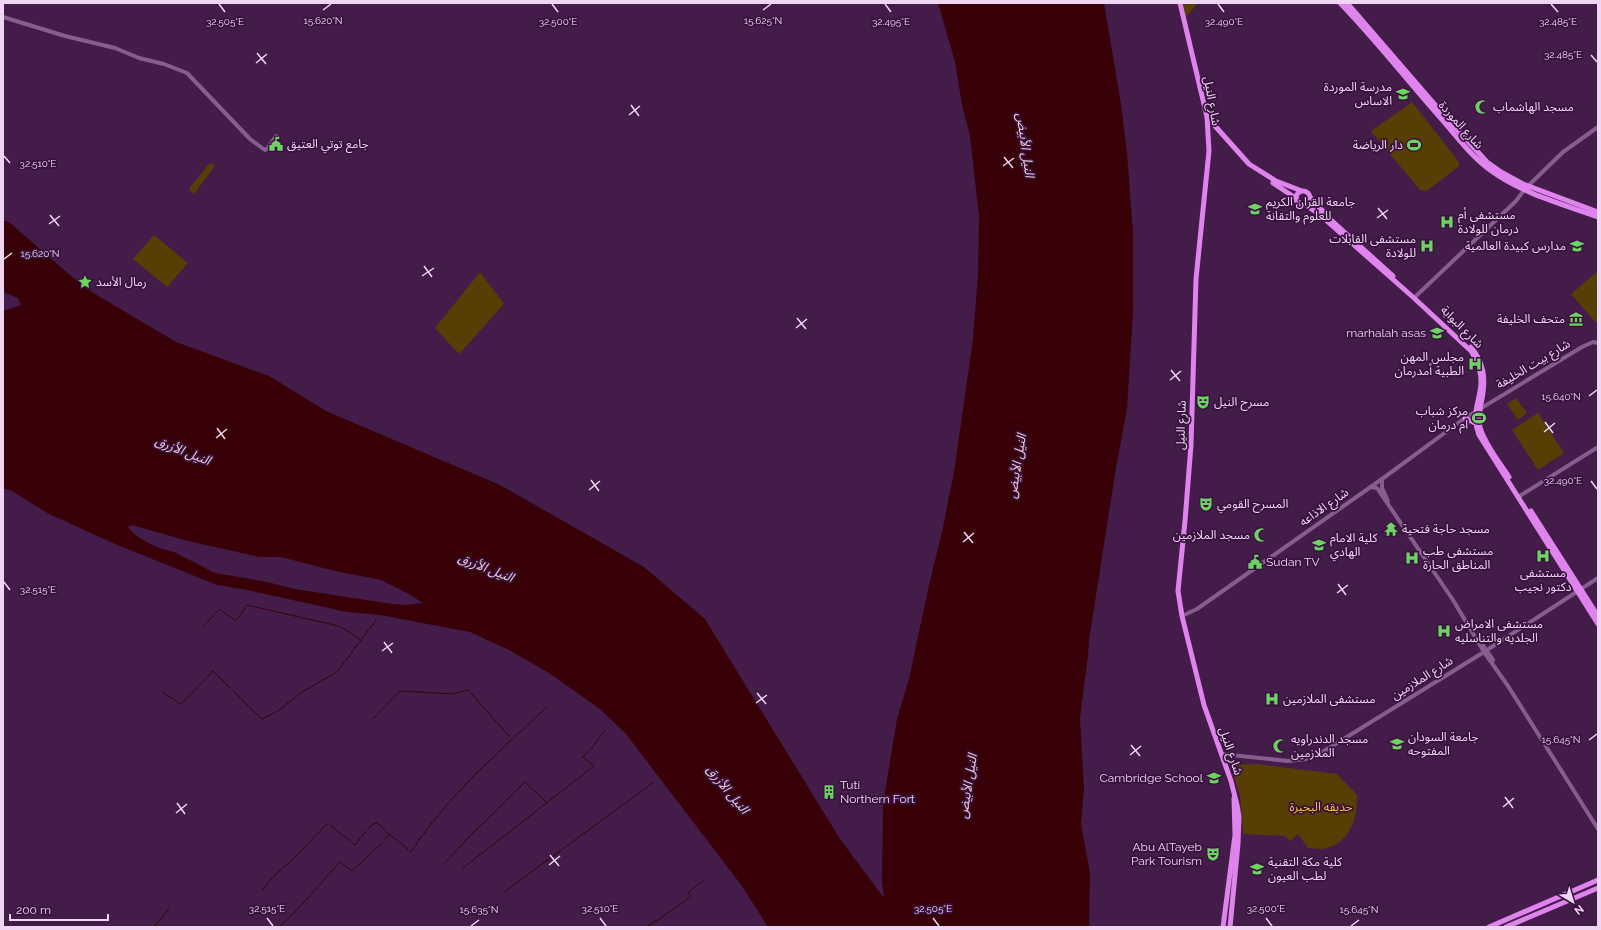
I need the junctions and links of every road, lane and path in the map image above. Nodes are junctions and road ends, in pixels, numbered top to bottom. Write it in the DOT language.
graph roads {
  1 [pos="1180,3"];
  2 [pos="1340,3"];
  3 [pos="1347,3"];
  4 [pos="3,18"];
  5 [pos="1207,119"];
  6 [pos="1598,127"];
  7 [pos="276,136"];
  8 [pos="1527,187"];
  9 [pos="1302,191"];
  10 [pos="1310,197"];
  11 [pos="1297,199"];
  12 [pos="1304,204"];
  13 [pos="1596,214"];
  14 [pos="1415,297"];
  15 [pos="1598,343"];
  16 [pos="1478,409"];
  17 [pos="1465,418"];
  18 [pos="1475,423"];
  19 [pos="1598,448"];
  20 [pos="1382,479"];
  21 [pos="1370,487"];
  22 [pos="1519,496"];
  23 [pos="1390,505"];
  24 [pos="1598,578"];
  25 [pos="1579,590"];
  26 [pos="1182,616"];
  27 [pos="1598,616"];
  28 [pos="1598,624"];
  29 [pos="1493,646"];
  30 [pos="1486,651"];
  31 [pos="1491,656"];
  32 [pos="1498,671"];
  33 [pos="1221,754"];
  34 [pos="1234,795"];
  35 [pos="1598,829"];
  36 [pos="1598,880"];
  37 [pos="1598,888"];
  38 [pos="1223,927"];
  39 [pos="1230,927"];
  40 [pos="1489,927"];
  41 [pos="1506,927"];
  1 -- 5 [label="main road, شارع النيل"];
  2 -- 8 [label="main road, شارع الموردة"];
  3 -- 8 [label="main road, شارع الموردة"];
  4 -- 7 [label="street"];
  5 -- 9 [label="main road"];
  5 -- 11 [label="main road"];
  5 -- 26 [label="main road, شارع النيل"];
  6 -- 8 [label="street"];
  8 -- 13 [label="main road, شارع الموردة"];
  8 -- 14 [label="street"];
  9 -- 10 [label="main road"];
  9 -- 11 [label="main road"];
  10 -- 12 [label="main road"];
  10 -- 14 [label="main road, شارع البوابة"];
  11 -- 12 [label="main road"];
  12 -- 14 [label="main road, شارع البوابة"];
  14 -- 16 [label="main road, شارع البوابة"];
  15 -- 16 [label="street, شارع بيت الخليفة"];
  16 -- 17 [label="street, شارع الاذاعه"];
  16 -- 18 [label="main road, شارع البوابة"];
  16 -- 22 [label="main road, شارع البوابة"];
  17 -- 18 [label="main road"];
  17 -- 20 [label="street, شارع الاذاعه"];
  18 -- 22 [label="main road, شارع البوابة"];
  19 -- 22 [label="street"];
  20 -- 21 [label="street, شارع الاذاعه"];
  20 -- 23 [label="street"];
  21 -- 23 [label="street"];
  21 -- 26 [label="street, شارع الاذاعه"];
  22 -- 25 [label="main road, شارع البوابة"];
  23 -- 30 [label="street"];
  24 -- 25 [label="street, شارع الملازمين"];
  25 -- 27 [label="main road"];
  25 -- 28 [label="main road"];
  25 -- 29 [label="street, شارع الملازمين"];
  26 -- 33 [label="main road, شارع النيل"];
  29 -- 30 [label="street, شارع الملازمين"];
  29 -- 31 [label="street"];
  30 -- 31 [label="street"];
  30 -- 32 [label="street"];
  30 -- 33 [label="street, شارع الملازمين"];
  31 -- 32 [label="street"];
  32 -- 35 [label="street"];
  33 -- 34 [label="main road, شارع النيل"];
  34 -- 38 [label="main road, شارع النيل"];
  34 -- 39 [label="main road, شارع النيل"];
  36 -- 40 [label="main road"];
  37 -- 41 [label="main road"];
}
